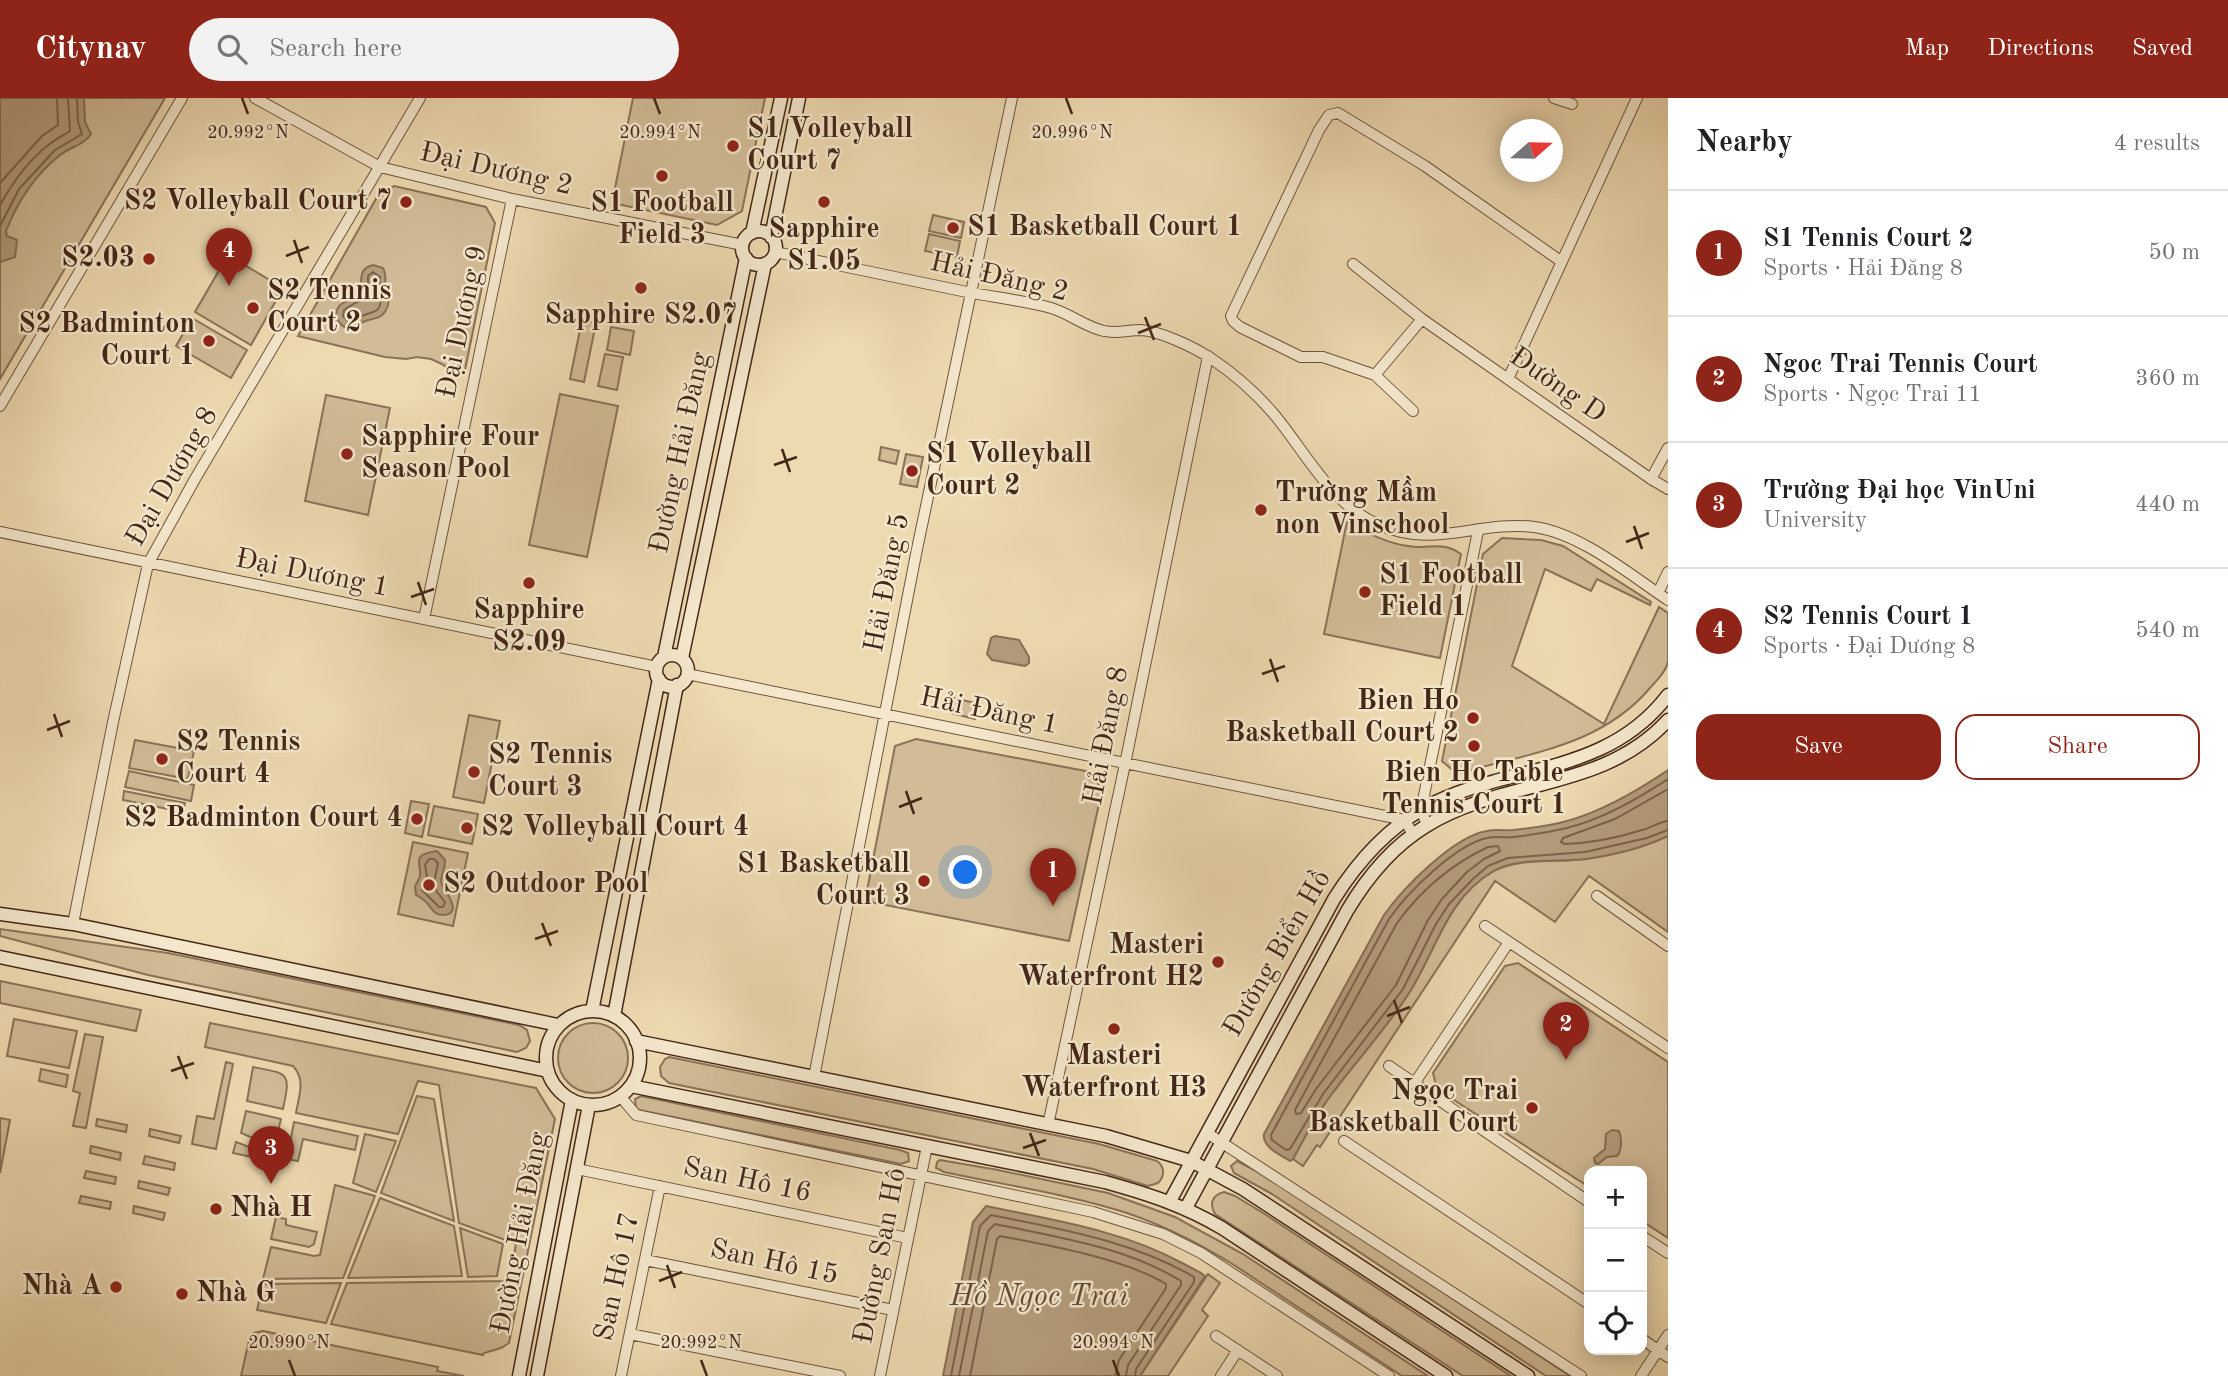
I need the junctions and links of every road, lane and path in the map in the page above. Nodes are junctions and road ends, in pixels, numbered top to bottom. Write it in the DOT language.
graph roads {
  1 [pos="182,98"];
  2 [pos="255,98"];
  3 [pos="420,98"];
  4 [pos="781,98"];
  5 [pos="799,98"];
  6 [pos="1012,98"];
  7 [pos="1554,98"];
  8 [pos="1637,98"];
  9 [pos="1572,104"];
  10 [pos="380,167"];
  11 [pos="512,199"];
  12 [pos="752,233"];
  13 [pos="771,237"];
  14 [pos="743,245"];
  15 [pos="775,252"];
  16 [pos="746,258"];
  17 [pos="1562,262"];
  18 [pos="765,264"];
  19 [pos="1353,264"];
  20 [pos="972,293"];
  21 [pos="1422,319"];
  22 [pos="1208,356"];
  23 [pos="1376,375"];
  24 [pos="1508,379"];
  25 [pos="0,405"];
  26 [pos="1413,411"];
  27 [pos="1668,448"];
  28 [pos="1651,479"];
  29 [pos="1668,489"];
  30 [pos="1478,531"];
  31 [pos="0,532"];
  32 [pos="148,564"];
  33 [pos="1668,572"];
  34 [pos="1658,593"];
  35 [pos="1668,600"];
  36 [pos="424,619"];
  37 [pos="682,659"];
  38 [pos="660,668"];
  39 [pos="687,674"];
  40 [pos="677,685"];
  41 [pos="1668,695"];
  42 [pos="886,715"];
  43 [pos="1668,720"];
  44 [pos="1125,764"];
  45 [pos="1421,810"];
  46 [pos="1405,820"];
  47 [pos="1427,825"];
  48 [pos="1413,835"];
  49 [pos="1597,896"];
  50 [pos="0,914"];
  51 [pos="73,924"];
  52 [pos="1485,926"];
  53 [pos="1508,942"];
  54 [pos="1668,946"];
  55 [pos="0,957"];
  56 [pos="592,1011"];
  57 [pos="614,1016"];
  58 [pos="558,1025"];
  59 [pos="636,1041"];
  60 [pos="1668,1048"];
  61 [pos="1389,1066"];
  62 [pos="548,1071"];
  63 [pos="814,1077"];
  64 [pos="1414,1084"];
  65 [pos="631,1086"];
  66 [pos="620,1096"];
  67 [pos="572,1100"];
  68 [pos="589,1105"];
  69 [pos="1048,1125"];
  70 [pos="1207,1133"];
  71 [pos="1222,1141"];
  72 [pos="1344,1141"];
  73 [pos="927,1146"];
  74 [pos="1191,1161"];
  75 [pos="1207,1168"];
  76 [pos="577,1169"];
  77 [pos="921,1174"];
  78 [pos="660,1186"];
  79 [pos="1584,1199"];
  80 [pos="1170,1201"];
  81 [pos="1186,1208"];
  82 [pos="908,1238"];
  83 [pos="1647,1239"];
  84 [pos="1668,1253"];
  85 [pos="645,1260"];
  86 [pos="1584,1301"];
  87 [pos="893,1310"];
  88 [pos="630,1334"];
  89 [pos="1668,1335"];
  90 [pos="1216,1336"];
  91 [pos="1647,1342"];
  92 [pos="1238,1350"];
  93 [pos="1658,1350"];
  94 [pos="1668,1357"];
  95 [pos="538,1374"];
  96 [pos="520,1375"];
  97 [pos="621,1376"];
  98 [pos="840,1376"];
  99 [pos="880,1376"];
  100 [pos="1221,1376"];
  101 [pos="1277,1376"];
  102 [pos="1389,1376"];
  103 [pos="1446,1376"];
  104 [pos="1528,1376"];
  105 [pos="1581,1376"];
  106 [pos="1641,1376"];
  1 -- 25 [label="street"];
  2 -- 10 [label="street, Đại Dương 2"];
  3 -- 10 [label="street, Đại Dương 8"];
  4 -- 12 [label="street"];
  5 -- 13 [label="street"];
  6 -- 20 [label="street, Hải Đăng 5"];
  7 -- 9 [label="street"];
  8 -- 17 [label="street"];
  10 -- 11 [label="street, Đại Dương 2"];
  10 -- 32 [label="street, Đại Dương 8"];
  11 -- 14 [label="street, Đại Dương 2"];
  11 -- 36 [label="street, Đại Dương 9"];
  12 -- 13 [label="street"];
  12 -- 14 [label="street"];
  13 -- 15 [label="street"];
  14 -- 16 [label="street"];
  15 -- 18 [label="street"];
  15 -- 20 [label="street, Hải Đăng 2"];
  16 -- 18 [label="street"];
  16 -- 38 [label="street, Đường Hải Đăng"];
  17 -- 23 [label="street"];
  17 -- 24 [label="street"];
  18 -- 37 [label="street, Đường Hải Đăng"];
  19 -- 21 [label="street, Đường D"];
  20 -- 22 [label="street, Hải Đăng 2"];
  20 -- 42 [label="street, Hải Đăng 5"];
  21 -- 23 [label="street"];
  21 -- 24 [label="street, Đường D"];
  22 -- 30 [label="street, Hải Đăng 2"];
  22 -- 44 [label="street, Hải Đăng 8"];
  23 -- 26 [label="street"];
  24 -- 28 [label="street, Đường D"];
  27 -- 28 [label="street"];
  28 -- 29 [label="street, Đường D"];
  30 -- 34 [label="street, Hải Đăng 2"];
  30 -- 45 [label="street"];
  31 -- 32 [label="street, Đại Dương 1"];
  32 -- 36 [label="street, Đại Dương 1"];
  32 -- 51 [label="street, Đại Dương 8"];
  33 -- 34 [label="street"];
  34 -- 35 [label="street, Hải Đăng 2"];
  36 -- 38 [label="street, Đại Dương 1"];
  37 -- 38 [label="street"];
  37 -- 39 [label="street"];
  38 -- 40 [label="street"];
  38 -- 56 [label="street, Đường Hải Đăng"];
  39 -- 40 [label="street"];
  39 -- 42 [label="street, Hải Đăng 1"];
  40 -- 57 [label="street"];
  41 -- 45 [label="street, Đường Biển Hồ"];
  42 -- 44 [label="street, Hải Đăng 1"];
  42 -- 63 [label="street, Hải Đăng 5"];
  43 -- 47 [label="street, Đường Biển Hồ"];
  44 -- 46 [label="street, Hải Đăng 1"];
  44 -- 69 [label="street, Hải Đăng 8"];
  45 -- 46 [label="street, Đường Biển Hồ"];
  45 -- 47 [label="street"];
  46 -- 48 [label="street"];
  46 -- 70 [label="street, Đường Biển Hồ"];
  47 -- 48 [label="street, Đường Biển Hồ"];
  48 -- 71 [label="street, Đường Biển Hồ"];
  49 -- 54 [label="street"];
  50 -- 51 [label="street"];
  51 -- 58 [label="street"];
  52 -- 53 [label="street"];
  53 -- 60 [label="street"];
  53 -- 64 [label="street"];
  55 -- 62 [label="street"];
  56 -- 57 [label="street"];
  56 -- 58 [label="street"];
  57 -- 59 [label="street"];
  58 -- 62 [label="street"];
  59 -- 63 [label="street"];
  59 -- 65 [label="street"];
  61 -- 64 [label="street"];
  62 -- 67 [label="street"];
  63 -- 69 [label="street"];
  64 -- 79 [label="street"];
  65 -- 66 [label="street"];
  65 -- 73 [label="street"];
  66 -- 68 [label="street"];
  66 -- 77 [label="street"];
  67 -- 68 [label="street"];
  67 -- 96 [label="street, Đường Hải Đăng"];
  68 -- 76 [label="street, Đường Hải Đăng"];
  69 -- 74 [label="street"];
  70 -- 71 [label="street"];
  70 -- 74 [label="street, Đường Biển Hồ"];
  71 -- 75 [label="street, Đường Biển Hồ"];
  71 -- 105 [label="street"];
  72 -- 86 [label="street"];
  73 -- 77 [label="street, Đường San Hô"];
  73 -- 80 [label="street"];
  74 -- 75 [label="street"];
  74 -- 80 [label="street, Đường Biển Hồ"];
  75 -- 81 [label="street, Đường Biển Hồ"];
  75 -- 104 [label="street"];
  76 -- 78 [label="street, San Hô 16"];
  76 -- 95 [label="street, Đường Hải Đăng"];
  77 -- 82 [label="street, Đường San Hô"];
  77 -- 102 [label="street"];
  78 -- 82 [label="street, San Hô 16"];
  78 -- 85 [label="street, San Hô 17"];
  80 -- 81 [label="street"];
  81 -- 103 [label="street"];
  82 -- 87 [label="street, Đường San Hô"];
  83 -- 84 [label="street"];
  85 -- 87 [label="street, San Hô 15"];
  85 -- 88 [label="street, San Hô 17"];
  87 -- 99 [label="street, Đường San Hô"];
  88 -- 97 [label="street, San Hô 17"];
  88 -- 98 [label="street"];
  89 -- 93 [label="street"];
  90 -- 92 [label="street"];
  91 -- 93 [label="street"];
  92 -- 100 [label="street"];
  92 -- 101 [label="street"];
  93 -- 94 [label="street"];
  93 -- 106 [label="street"];
  95 -- 96 [label="street"];
}
